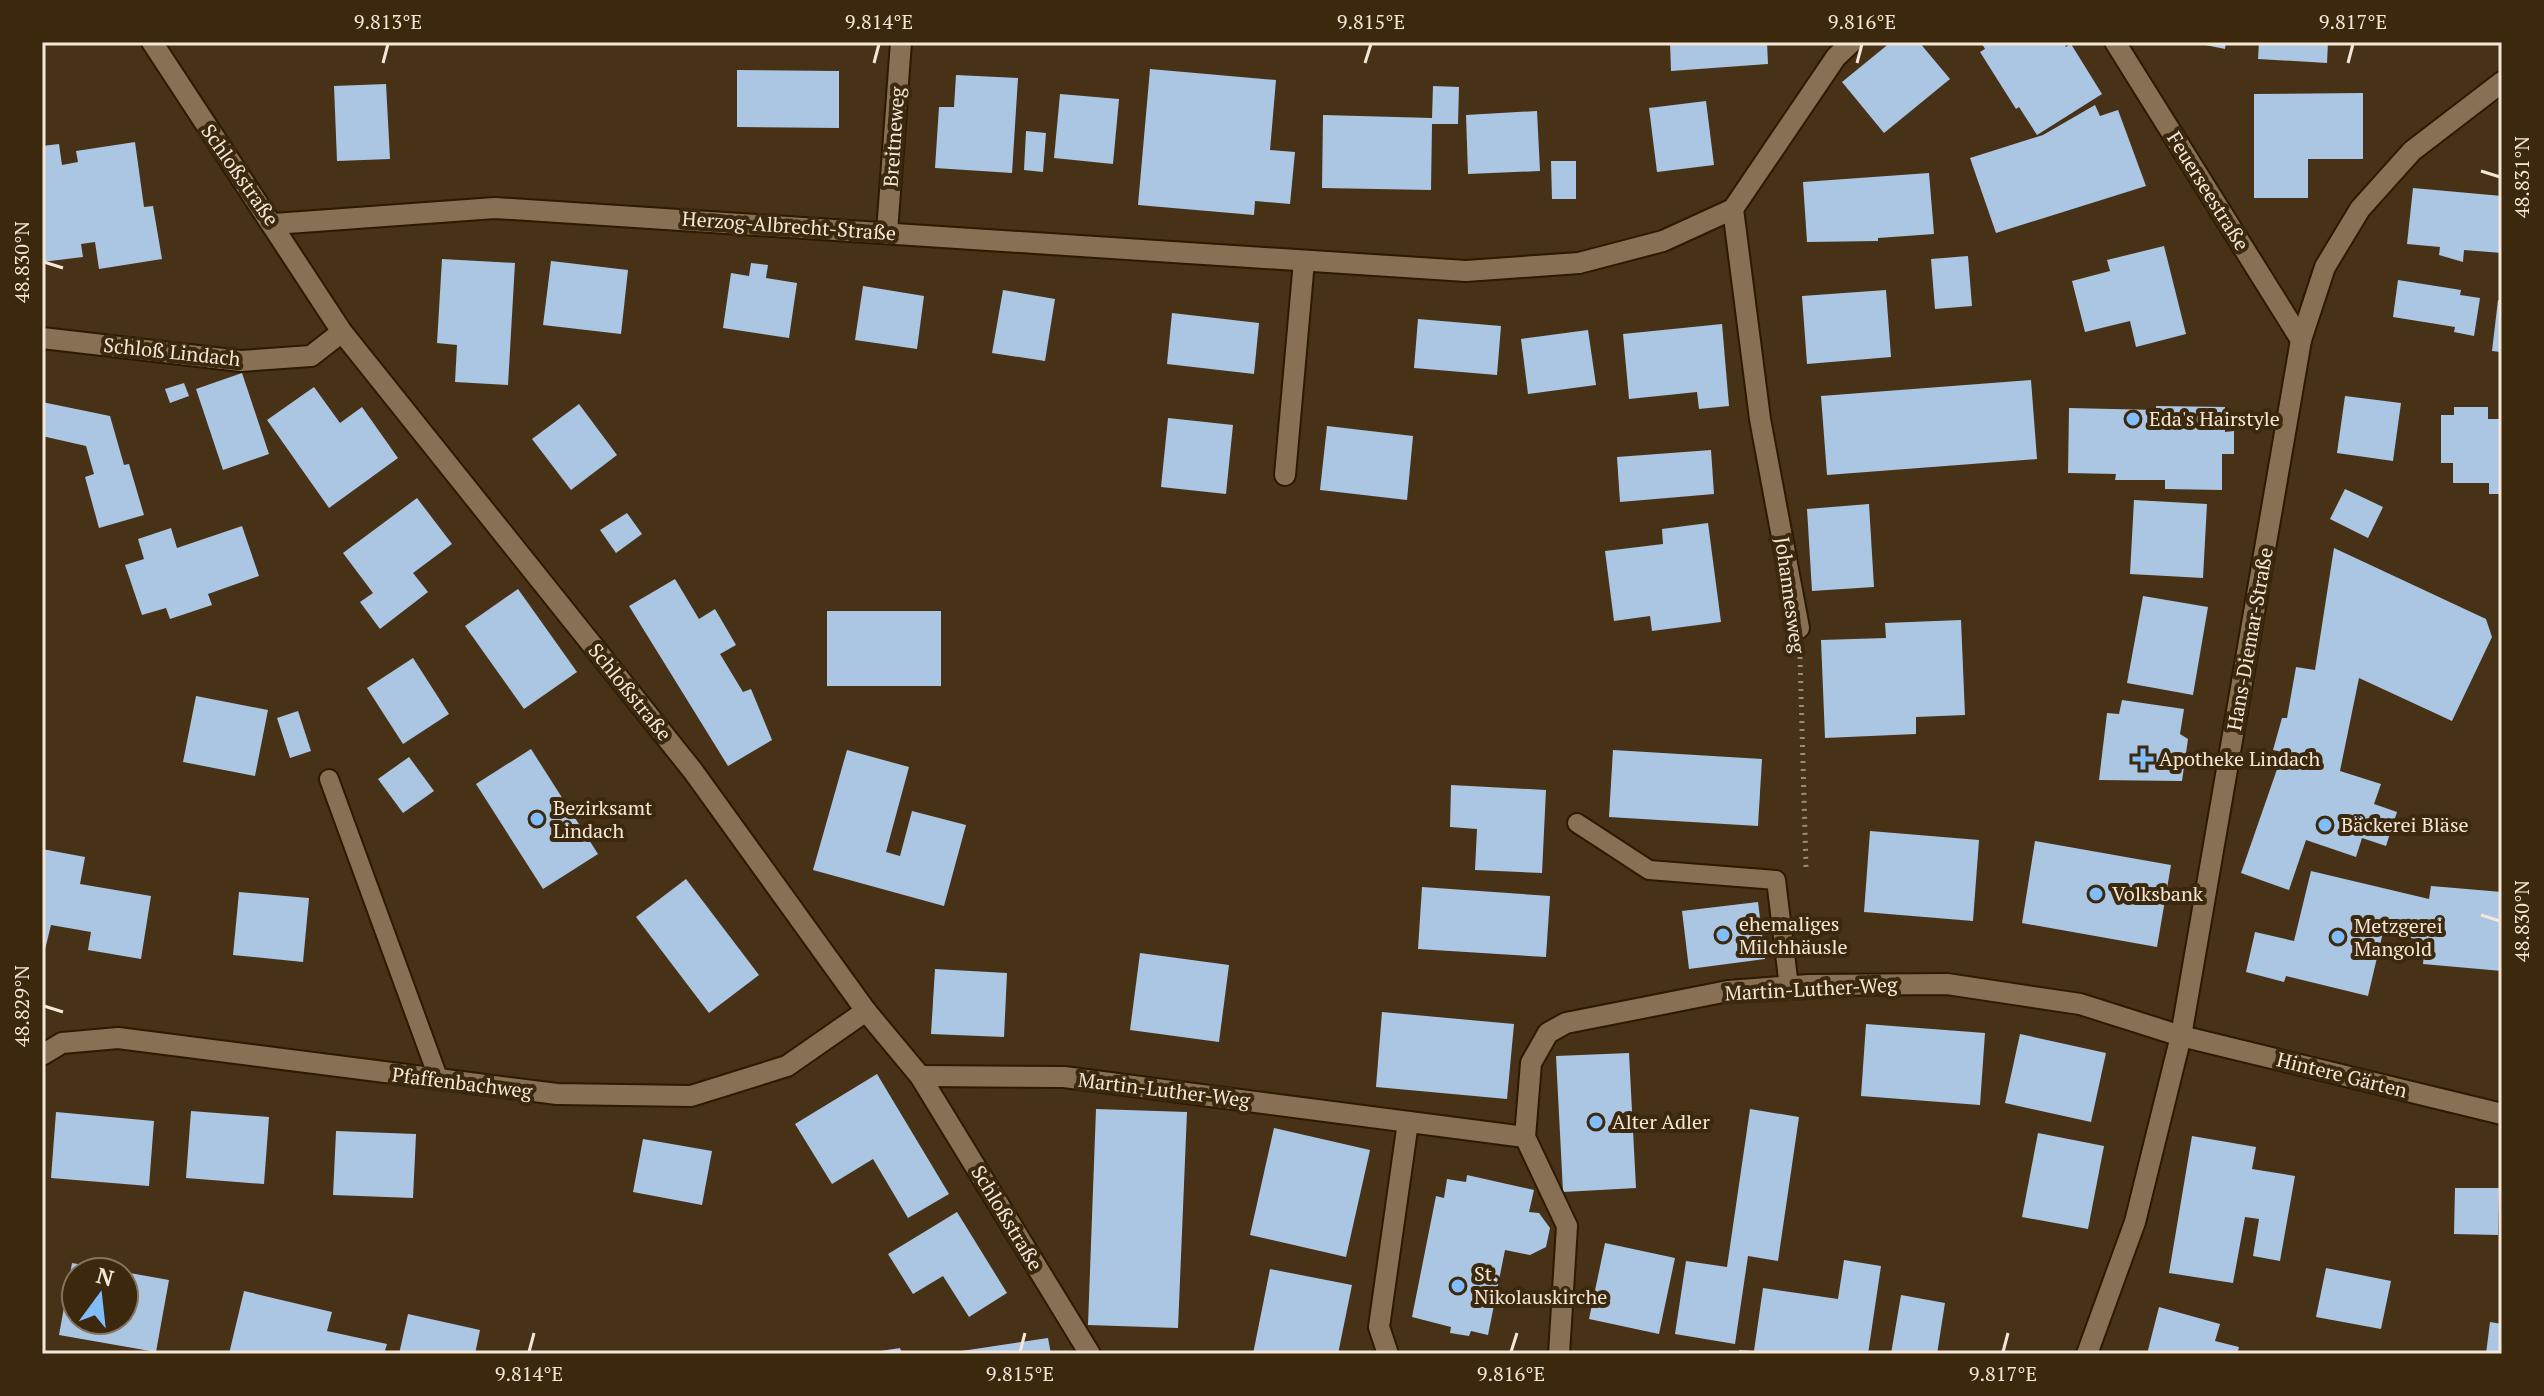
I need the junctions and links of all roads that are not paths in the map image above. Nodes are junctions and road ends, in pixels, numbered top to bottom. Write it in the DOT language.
graph roads {
  1 [pos="152,42"];
  2 [pos="901,42"];
  3 [pos="1852,42"];
  4 [pos="2115,42"];
  5 [pos="2498,95"];
  6 [pos="1733,209"];
  7 [pos="274,224"];
  8 [pos="887,232"];
  9 [pos="1304,261"];
  10 [pos="342,332"];
  11 [pos="42,338"];
  12 [pos="2301,340"];
  13 [pos="1285,475"];
  14 [pos="1799,628"];
  15 [pos="329,779"];
  16 [pos="1577,823"];
  17 [pos="1789,987"];
  18 [pos="866,1011"];
  19 [pos="2181,1036"];
  20 [pos="42,1055"];
  21 [pos="920,1076"];
  22 [pos="439,1080"];
  23 [pos="2502,1114"];
  24 [pos="1408,1122"];
  25 [pos="1525,1137"];
  26 [pos="1090,1354"];
  27 [pos="1388,1354"];
  28 [pos="1559,1354"];
  29 [pos="2087,1354"];
  1 -- 7 [label="street, Schloßstraße"];
  2 -- 8 [label="street, Breitneweg"];
  3 -- 6 [label="street"];
  4 -- 12 [label="street, Feuerseestraße"];
  5 -- 12 [label="street, Hans-Diemar-Straße"];
  6 -- 9 [label="street, Herzog-Albrecht-Straße"];
  6 -- 14 [label="street, Johannesweg"];
  7 -- 8 [label="street, Herzog-Albrecht-Straße"];
  7 -- 10 [label="street, Schloßstraße"];
  8 -- 9 [label="street, Herzog-Albrecht-Straße"];
  9 -- 13 [label="street"];
  10 -- 11 [label="street, Schloß Lindach"];
  10 -- 18 [label="street, Schloßstraße"];
  12 -- 19 [label="street, Hans-Diemar-Straße"];
  15 -- 22 [label="lane"];
  16 -- 17 [label="lane"];
  17 -- 19 [label="street, Martin-Luther-Weg"];
  17 -- 25 [label="street, Martin-Luther-Weg"];
  18 -- 21 [label="street, Schloßstraße"];
  18 -- 22 [label="street, Pfaffenbachweg"];
  19 -- 23 [label="street, Hintere Gärten"];
  19 -- 29 [label="street, Hans-Diemar-Straße"];
  20 -- 22 [label="street, Pfaffenbachweg"];
  21 -- 24 [label="street, Martin-Luther-Weg"];
  21 -- 26 [label="street, Schloßstraße"];
  24 -- 25 [label="street, Martin-Luther-Weg"];
  24 -- 27 [label="street"];
  25 -- 28 [label="street, Martin-Luther-Weg"];
}
